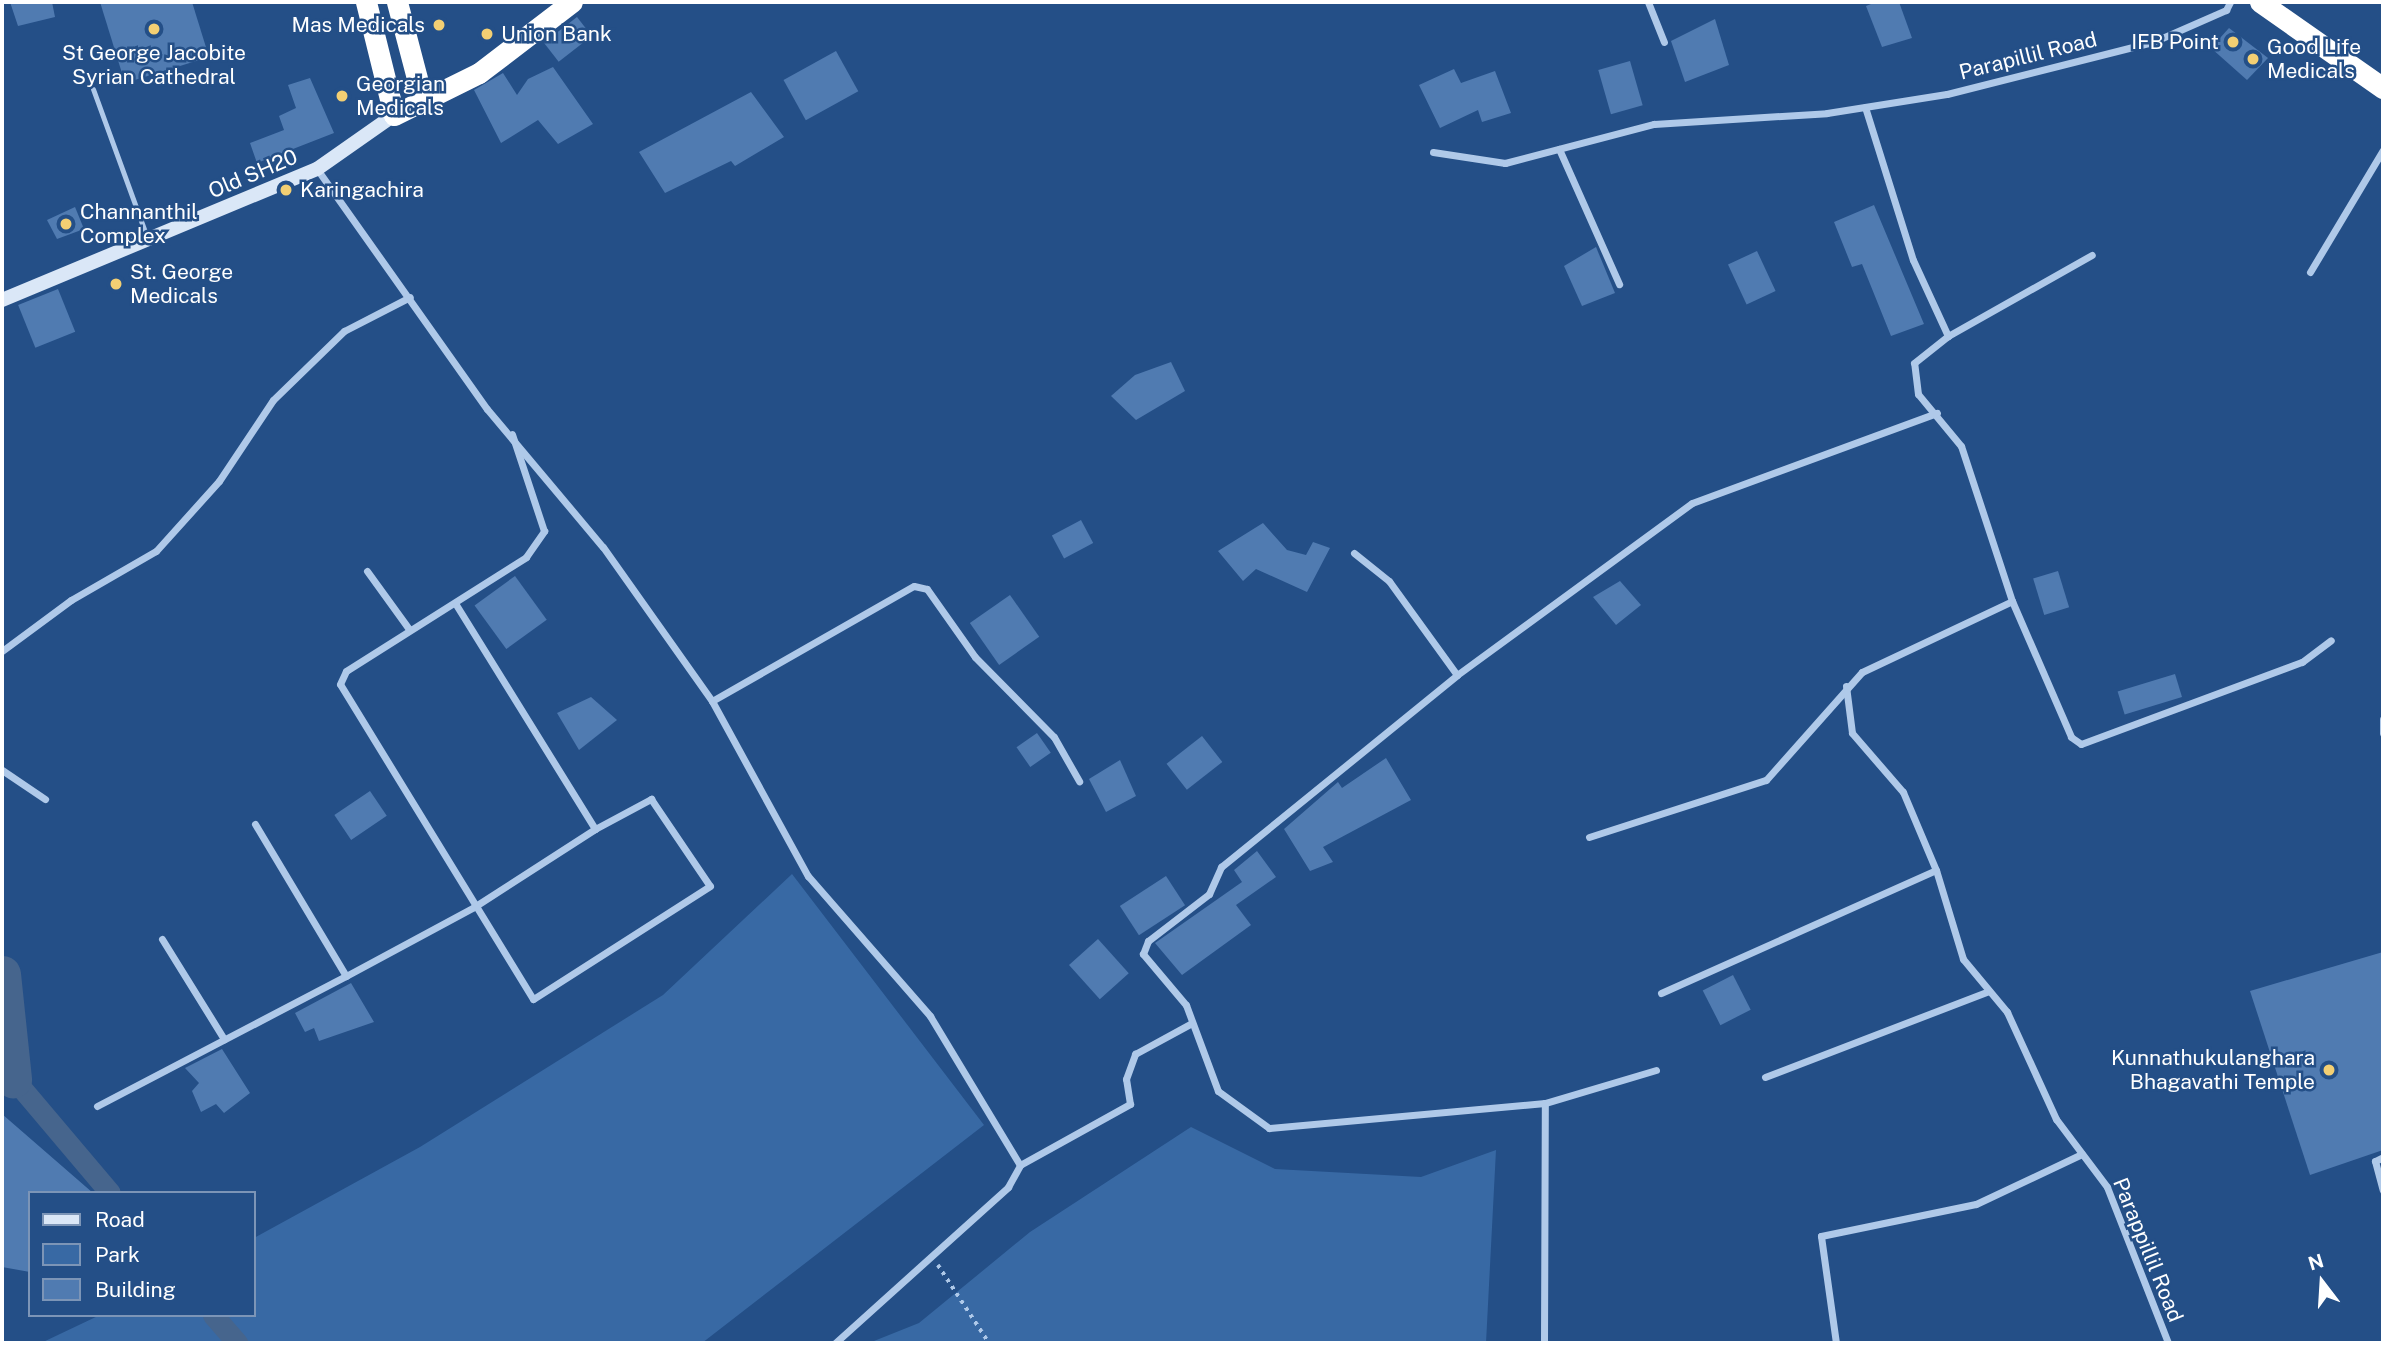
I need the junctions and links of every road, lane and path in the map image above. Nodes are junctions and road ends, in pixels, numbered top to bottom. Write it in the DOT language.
graph roads {
  1 [pos="366,2"];
  2 [pos="397,2"];
  3 [pos="572,2"];
  4 [pos="1648,2"];
  5 [pos="2230,2"];
  6 [pos="2260,2"];
  7 [pos="1664,42"];
  8 [pos="2383,88"];
  9 [pos="93,89"];
  10 [pos="424,101"];
  11 [pos="1865,107"];
  12 [pos="394,115"];
  13 [pos="1559,149"];
  14 [pos="2383,150"];
  15 [pos="1433,152"];
  16 [pos="317,169"];
  17 [pos="149,243"];
  18 [pos="2092,256"];
  19 [pos="2310,272"];
  20 [pos="1619,284"];
  21 [pos="410,297"];
  22 [pos="2,300"];
  23 [pos="1948,336"];
  24 [pos="1937,413"];
  25 [pos="512,434"];
  26 [pos="1354,552"];
  27 [pos="367,571"];
  28 [pos="2012,601"];
  29 [pos="455,603"];
  30 [pos="409,629"];
  31 [pos="2332,640"];
  32 [pos="2,651"];
  33 [pos="1457,675"];
  34 [pos="1846,685"];
  35 [pos="712,701"];
  36 [pos="2383,719"];
  37 [pos="2383,733"];
  38 [pos="2,770"];
  39 [pos="1079,781"];
  40 [pos="45,799"];
  41 [pos="255,824"];
  42 [pos="595,829"];
  43 [pos="1589,837"];
  44 [pos="1936,870"];
  45 [pos="474,907"];
  46 [pos="162,939"];
  47 [pos="346,976"];
  48 [pos="1990,991"];
  49 [pos="1661,993"];
  50 [pos="1190,1024"];
  51 [pos="224,1039"];
  52 [pos="1656,1070"];
  53 [pos="1765,1077"];
  54 [pos="1545,1103"];
  55 [pos="97,1106"];
  56 [pos="2082,1154"];
  57 [pos="2383,1157"];
  58 [pos="1020,1165"];
  59 [pos="2383,1190"];
  60 [pos="932,1254"];
  61 [pos="835,1343"];
  62 [pos="989,1343"];
  63 [pos="1545,1343"];
  64 [pos="1836,1343"];
  65 [pos="2168,1343"];
  1 -- 12 [label="highway"];
  2 -- 10 [label="highway"];
  3 -- 10 [label="highway"];
  4 -- 7 [label="street"];
  5 -- 11 [label="street, Parapillil Road"];
  6 -- 8 [label="highway"];
  9 -- 17 [label="lane"];
  10 -- 12 [label="highway"];
  11 -- 13 [label="street, Parapillil Road"];
  11 -- 23 [label="street"];
  12 -- 16 [label="main road, Old SH20"];
  13 -- 15 [label="street, Parapillil Road"];
  13 -- 20 [label="street"];
  14 -- 19 [label="street"];
  16 -- 17 [label="main road, Old SH20"];
  16 -- 21 [label="street"];
  17 -- 22 [label="main road, Old SH20"];
  18 -- 23 [label="street"];
  21 -- 25 [label="street"];
  21 -- 32 [label="street"];
  23 -- 24 [label="street"];
  24 -- 28 [label="street"];
  24 -- 33 [label="street"];
  25 -- 29 [label="street"];
  25 -- 35 [label="street"];
  26 -- 33 [label="street"];
  27 -- 30 [label="street"];
  28 -- 31 [label="street"];
  28 -- 34 [label="street"];
  29 -- 30 [label="street"];
  29 -- 42 [label="street"];
  30 -- 45 [label="street"];
  33 -- 50 [label="street"];
  34 -- 43 [label="street"];
  34 -- 44 [label="street"];
  35 -- 39 [label="street"];
  35 -- 58 [label="street"];
  36 -- 37 [label="street"];
  38 -- 40 [label="street"];
  41 -- 47 [label="street"];
  42 -- 45 [label="street"];
  42 -- 45 [label="street"];
  44 -- 48 [label="street, Parappillil Road"];
  44 -- 49 [label="street"];
  45 -- 47 [label="street"];
  46 -- 51 [label="street"];
  47 -- 51 [label="street"];
  48 -- 53 [label="street"];
  48 -- 56 [label="street, Parappillil Road"];
  50 -- 54 [label="street"];
  50 -- 58 [label="street"];
  51 -- 55 [label="street"];
  52 -- 54 [label="street"];
  54 -- 63 [label="street"];
  56 -- 64 [label="street"];
  56 -- 65 [label="street, Parappillil Road"];
  57 -- 59 [label="street"];
  58 -- 60 [label="street"];
  60 -- 61 [label="street"];
  60 -- 62 [label="path"];
}
